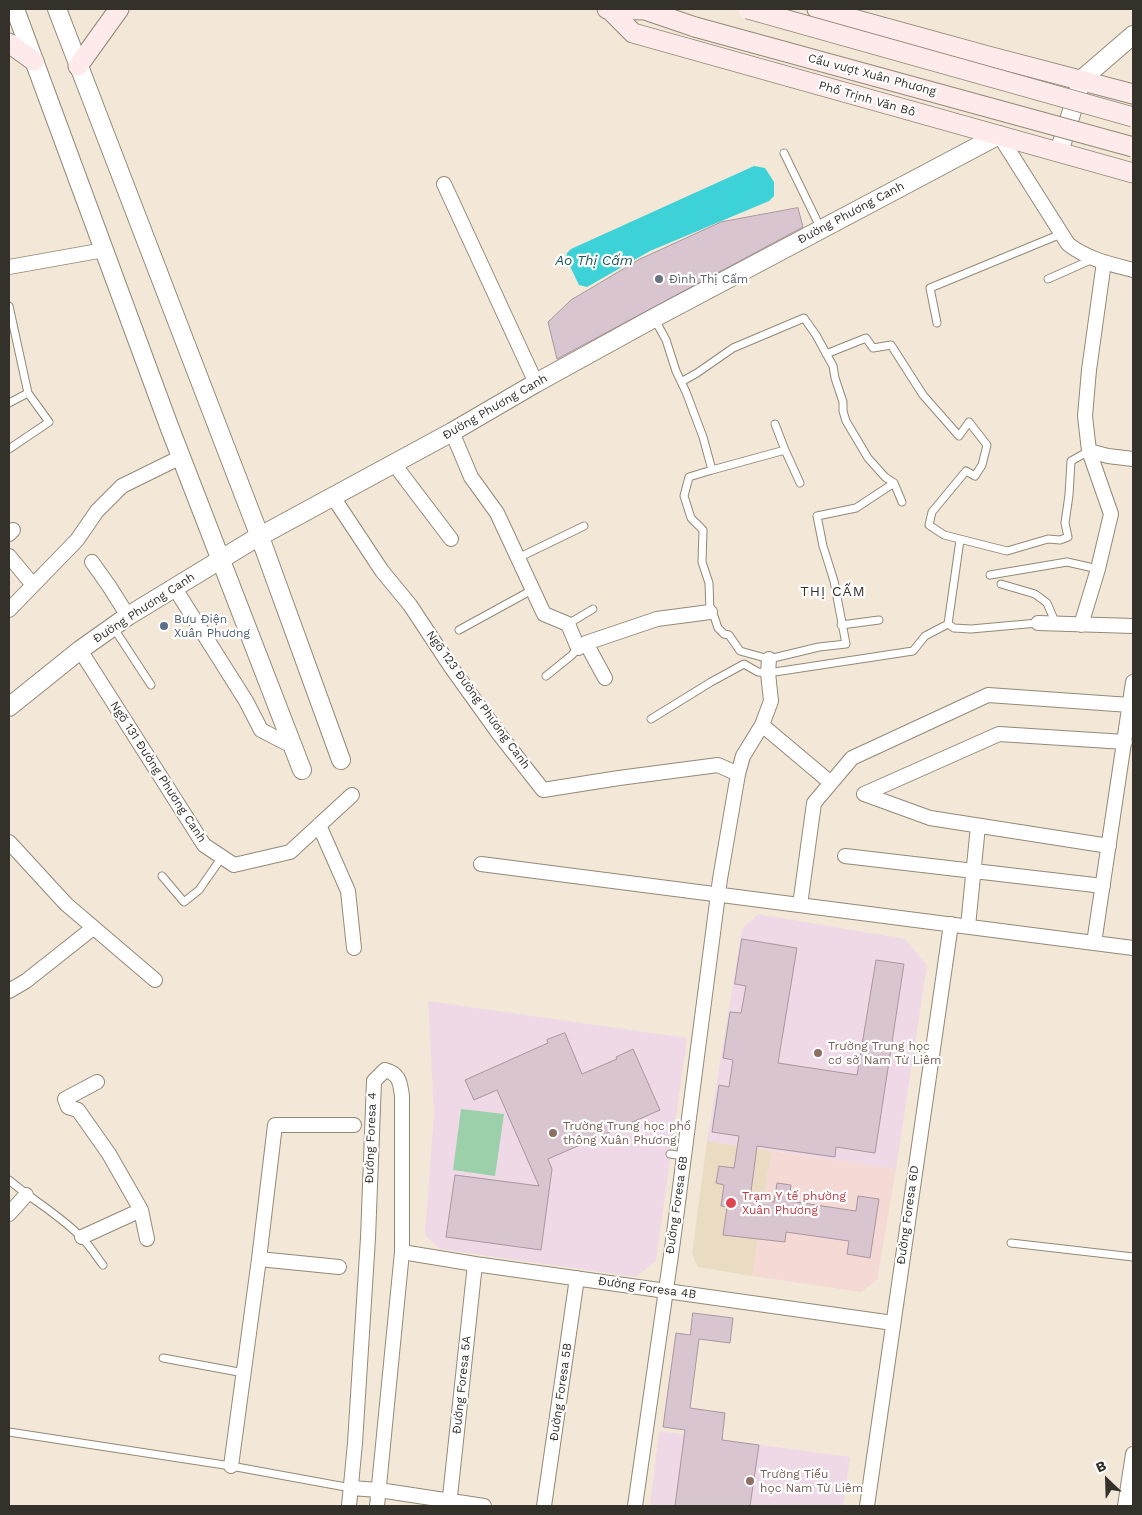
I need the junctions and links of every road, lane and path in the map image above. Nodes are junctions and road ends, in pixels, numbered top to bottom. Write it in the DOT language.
graph roads {
  1 [pos="15,9"];
  2 [pos="57,9"];
  3 [pos="119,9"];
  4 [pos="608,9"];
  5 [pos="748,9"];
  6 [pos="817,9"];
  7 [pos="1133,35"];
  8 [pos="9,43"];
  9 [pos="34,61"];
  10 [pos="78,66"];
  11 [pos="1082,79"];
  12 [pos="1133,94"];
  13 [pos="1133,117"];
  14 [pos="999,135"];
  15 [pos="1133,146"];
  16 [pos="1059,152"];
  17 [pos="784,154"];
  18 [pos="1133,173"];
  19 [pos="444,184"];
  20 [pos="821,229"];
  21 [pos="1061,234"];
  22 [pos="104,250"];
  23 [pos="1098,261"];
  24 [pos="9,267"];
  25 [pos="1133,270"];
  26 [pos="1048,279"];
  27 [pos="9,306"];
  28 [pos="654,318"];
  29 [pos="937,323"];
  30 [pos="18,342"];
  31 [pos="9,346"];
  32 [pos="826,354"];
  33 [pos="536,382"];
  34 [pos="681,382"];
  35 [pos="28,393"];
  36 [pos="9,404"];
  37 [pos="775,424"];
  38 [pos="452,432"];
  39 [pos="9,449"];
  40 [pos="785,450"];
  41 [pos="1090,451"];
  42 [pos="181,457"];
  43 [pos="1133,458"];
  44 [pos="394,464"];
  45 [pos="712,470"];
  46 [pos="800,483"];
  47 [pos="894,483"];
  48 [pos="334,497"];
  49 [pos="902,502"];
  50 [pos="584,526"];
  51 [pos="260,537"];
  52 [pos="452,539"];
  53 [pos="960,540"];
  54 [pos="9,556"];
  55 [pos="518,558"];
  56 [pos="221,559"];
  57 [pos="92,562"];
  58 [pos="1098,569"];
  59 [pos="990,575"];
  60 [pos="1001,584"];
  61 [pos="33,585"];
  62 [pos="174,587"];
  63 [pos="532,590"];
  64 [pos="593,609"];
  65 [pos="9,610"];
  66 [pos="710,612"];
  67 [pos="128,616"];
  68 [pos="879,620"];
  69 [pos="1038,623"];
  70 [pos="568,624"];
  71 [pos="841,624"];
  72 [pos="948,624"];
  73 [pos="1056,624"];
  74 [pos="1080,625"];
  75 [pos="113,626"];
  76 [pos="1133,626"];
  77 [pos="459,630"];
  78 [pos="582,645"];
  79 [pos="80,650"];
  80 [pos="740,651"];
  81 [pos="768,659"];
  82 [pos="740,666"];
  83 [pos="768,674"];
  84 [pos="546,676"];
  85 [pos="605,678"];
  86 [pos="1133,682"];
  87 [pos="151,685"];
  88 [pos="1130,705"];
  89 [pos="9,707"];
  90 [pos="652,719"];
  91 [pos="762,724"];
  92 [pos="1125,742"];
  93 [pos="292,746"];
  94 [pos="341,760"];
  95 [pos="302,770"];
  96 [pos="738,774"];
  97 [pos="831,783"];
  98 [pos="352,795"];
  99 [pos="319,825"];
  100 [pos="978,826"];
  101 [pos="9,842"];
  102 [pos="1109,846"];
  103 [pos="845,856"];
  104 [pos="222,857"];
  105 [pos="481,864"];
  106 [pos="974,871"];
  107 [pos="162,876"];
  108 [pos="1103,886"];
  109 [pos="718,894"];
  110 [pos="800,905"];
  111 [pos="951,924"];
  112 [pos="968,926"];
  113 [pos="93,928"];
  114 [pos="1094,943"];
  115 [pos="354,948"];
  116 [pos="1133,948"];
  117 [pos="155,980"];
  118 [pos="9,991"];
  119 [pos="97,1082"];
  120 [pos="354,1125"];
  121 [pos="9,1180"];
  122 [pos="26,1195"];
  123 [pos="141,1210"];
  124 [pos="9,1214"];
  125 [pos="82,1237"];
  126 [pos="147,1239"];
  127 [pos="1011,1243"];
  128 [pos="402,1252"];
  129 [pos="1133,1257"];
  130 [pos="259,1259"];
  131 [pos="475,1264"];
  132 [pos="103,1265"];
  133 [pos="339,1267"];
  134 [pos="578,1278"];
  135 [pos="664,1291"];
  136 [pos="893,1323"];
  137 [pos="163,1358"];
  138 [pos="244,1373"];
  139 [pos="9,1432"];
  140 [pos="1133,1454"];
  141 [pos="231,1466"];
  142 [pos="351,1488"];
  143 [pos="379,1490"];
  144 [pos="450,1504"];
  145 [pos="348,1506"];
  146 [pos="377,1506"];
  147 [pos="484,1506"];
  148 [pos="544,1506"];
  149 [pos="635,1506"];
  150 [pos="867,1506"];
  151 [pos="1125,1506"];
  1 -- 9 [label="street"];
  2 -- 10 [label="street"];
  3 -- 10 [label="main road"];
  4 -- 14 [label="main road, Phố Trịnh Văn Bô"];
  4 -- 15 [label="main road, Cầu vượt Xuân Phương, bridge"];
  5 -- 13 [label="main road, bridge"];
  6 -- 11 [label="main road"];
  7 -- 11 [label="street"];
  8 -- 9 [label="main road"];
  9 -- 22 [label="street"];
  10 -- 51 [label="street"];
  11 -- 12 [label="main road"];
  11 -- 16 [label="street"];
  14 -- 16 [label="main road, Phố Trịnh Văn Bô"];
  14 -- 20 [label="street, Đường Phương Canh"];
  14 -- 21 [label="street"];
  16 -- 18 [label="main road, Phố Trịnh Văn Bô"];
  17 -- 20 [label="lane"];
  19 -- 33 [label="street"];
  20 -- 28 [label="street, Đường Phương Canh"];
  21 -- 23 [label="street"];
  21 -- 29 [label="lane"];
  22 -- 24 [label="street"];
  22 -- 42 [label="street"];
  23 -- 25 [label="street"];
  23 -- 26 [label="lane"];
  23 -- 41 [label="street"];
  27 -- 30 [label="lane"];
  28 -- 33 [label="street, Đường Phương Canh"];
  28 -- 34 [label="lane"];
  30 -- 31 [label="lane"];
  30 -- 35 [label="lane"];
  32 -- 34 [label="lane"];
  32 -- 47 [label="lane"];
  32 -- 53 [label="lane"];
  33 -- 38 [label="street, Đường Phương Canh"];
  34 -- 45 [label="lane"];
  35 -- 36 [label="lane"];
  35 -- 39 [label="lane"];
  37 -- 40 [label="lane"];
  38 -- 44 [label="street, Đường Phương Canh"];
  38 -- 55 [label="street"];
  40 -- 45 [label="lane"];
  40 -- 46 [label="lane"];
  41 -- 43 [label="street"];
  41 -- 53 [label="lane"];
  41 -- 58 [label="street"];
  42 -- 56 [label="street"];
  42 -- 61 [label="street"];
  44 -- 48 [label="street, Đường Phương Canh"];
  44 -- 52 [label="street"];
  45 -- 66 [label="lane"];
  47 -- 49 [label="lane"];
  47 -- 71 [label="lane"];
  48 -- 51 [label="street, Đường Phương Canh"];
  48 -- 96 [label="street, Ngõ 123 Đường Phương Canh"];
  50 -- 55 [label="lane"];
  51 -- 56 [label="street, Đường Phương Canh"];
  51 -- 94 [label="street"];
  53 -- 72 [label="lane"];
  54 -- 61 [label="street"];
  55 -- 63 [label="street"];
  56 -- 62 [label="street, Đường Phương Canh"];
  56 -- 93 [label="street"];
  57 -- 67 [label="street"];
  58 -- 59 [label="lane"];
  58 -- 74 [label="street"];
  60 -- 73 [label="lane"];
  61 -- 65 [label="street"];
  62 -- 67 [label="street, Đường Phương Canh"];
  62 -- 93 [label="street"];
  63 -- 70 [label="street"];
  63 -- 77 [label="lane"];
  64 -- 70 [label="lane"];
  66 -- 78 [label="street"];
  66 -- 80 [label="lane"];
  67 -- 75 [label="street, Đường Phương Canh"];
  68 -- 71 [label="lane"];
  69 -- 72 [label="lane"];
  69 -- 73 [label="street"];
  70 -- 78 [label="street"];
  71 -- 81 [label="lane"];
  72 -- 83 [label="lane"];
  73 -- 74 [label="street"];
  74 -- 76 [label="street"];
  75 -- 79 [label="street, Đường Phương Canh"];
  75 -- 87 [label="lane"];
  78 -- 84 [label="lane"];
  78 -- 85 [label="street"];
  79 -- 89 [label="street, Đường Phương Canh"];
  79 -- 104 [label="street, Ngõ 131 Đường Phương Canh"];
  80 -- 81 [label="lane"];
  80 -- 82 [label="lane"];
  81 -- 83 [label="street, Đường Foresa 6B"];
  82 -- 83 [label="lane"];
  82 -- 90 [label="lane"];
  83 -- 91 [label="street, Đường Foresa 6B"];
  86 -- 88 [label="street"];
  88 -- 92 [label="street"];
  88 -- 97 [label="street"];
  91 -- 96 [label="street, Đường Foresa 6B"];
  91 -- 97 [label="street"];
  92 -- 100 [label="street"];
  92 -- 102 [label="street"];
  93 -- 95 [label="street"];
  96 -- 109 [label="street, Đường Foresa 6B"];
  97 -- 110 [label="street"];
  98 -- 99 [label="street, Ngõ 131 Đường Phương Canh"];
  99 -- 104 [label="street, Ngõ 131 Đường Phương Canh"];
  99 -- 115 [label="street"];
  100 -- 102 [label="street"];
  100 -- 106 [label="street"];
  101 -- 113 [label="street"];
  102 -- 108 [label="street"];
  103 -- 106 [label="street"];
  104 -- 107 [label="lane"];
  105 -- 109 [label="street"];
  106 -- 108 [label="street"];
  106 -- 112 [label="street"];
  108 -- 114 [label="street"];
  109 -- 110 [label="street"];
  109 -- 135 [label="street, Đường Foresa 6B"];
  110 -- 111 [label="street"];
  111 -- 112 [label="street"];
  111 -- 136 [label="street, Đường Foresa 6D"];
  112 -- 114 [label="street"];
  113 -- 117 [label="street"];
  113 -- 118 [label="street"];
  114 -- 116 [label="street"];
  119 -- 123 [label="street"];
  120 -- 130 [label="street"];
  121 -- 122 [label="lane"];
  122 -- 124 [label="street"];
  122 -- 125 [label="lane"];
  123 -- 125 [label="street"];
  123 -- 126 [label="street"];
  125 -- 132 [label="lane"];
  127 -- 129 [label="lane"];
  128 -- 131 [label="street, Đường Foresa 4B"];
  128 -- 142 [label="street, Đường Foresa 4"];
  128 -- 143 [label="street, Đường Foresa 4"];
  130 -- 133 [label="street"];
  130 -- 138 [label="street"];
  131 -- 134 [label="street, Đường Foresa 4B"];
  131 -- 144 [label="street, Đường Foresa 5A"];
  134 -- 135 [label="street, Đường Foresa 4B"];
  134 -- 148 [label="street, Đường Foresa 5B"];
  135 -- 136 [label="street, Đường Foresa 4B"];
  135 -- 149 [label="street, Đường Foresa 6B"];
  136 -- 150 [label="street, Đường Foresa 6D"];
  137 -- 138 [label="lane"];
  138 -- 141 [label="street"];
  139 -- 141 [label="lane"];
  140 -- 151 [label="street"];
  141 -- 142 [label="lane"];
  142 -- 143 [label="street"];
  142 -- 145 [label="street, Đường Foresa 4"];
  143 -- 144 [label="street"];
  143 -- 146 [label="street, Đường Foresa 4"];
  144 -- 147 [label="street"];
}
